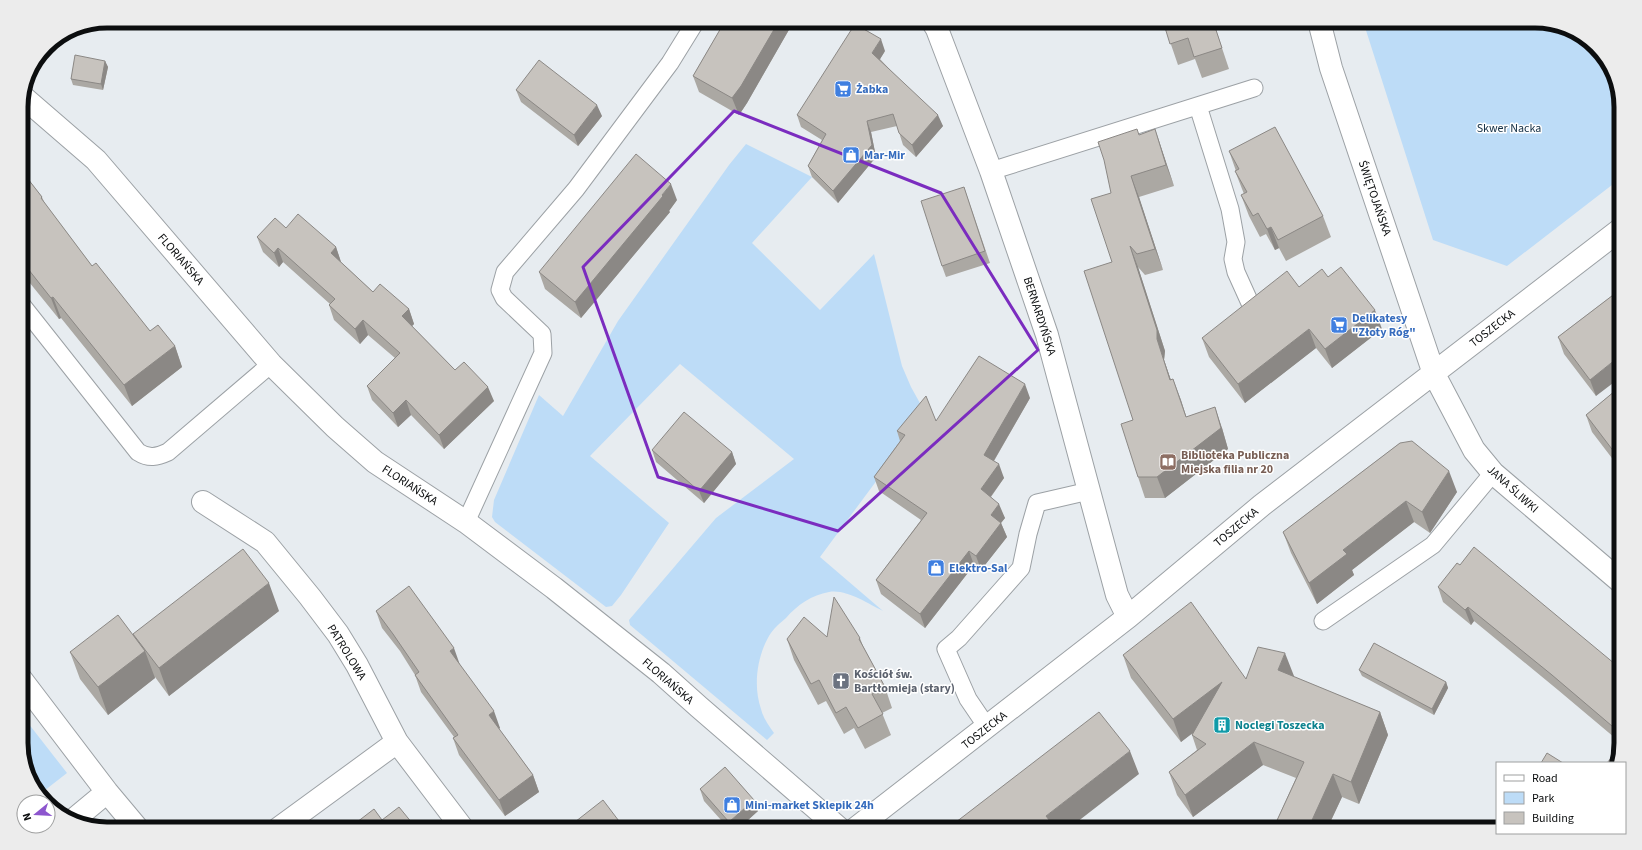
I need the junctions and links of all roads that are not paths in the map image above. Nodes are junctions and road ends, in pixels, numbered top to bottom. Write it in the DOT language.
graph roads {
  1 [pos="692,28"];
  2 [pos="936,28"];
  3 [pos="1321,28"];
  4 [pos="1254,88"];
  5 [pos="28,101"];
  6 [pos="1198,106"];
  7 [pos="991,171"];
  8 [pos="1614,234"];
  9 [pos="1250,302"];
  10 [pos="28,313"];
  11 [pos="271,364"];
  12 [pos="1434,374"];
  13 [pos="1493,473"];
  14 [pos="1089,491"];
  15 [pos="203,502"];
  16 [pos="466,522"];
  17 [pos="1614,576"];
  18 [pos="1128,617"];
  19 [pos="1323,621"];
  20 [pos="28,688"];
  21 [pos="987,727"];
  22 [pos="397,742"];
  23 [pos="107,792"];
  24 [pos="78,816"];
  25 [pos="132,822"];
  26 [pos="288,822"];
  27 [pos="458,822"];
  28 [pos="832,822"];
  29 [pos="865,822"];
  1 -- 16 [label="lane"];
  2 -- 7 [label="street, BERNARDYŃSKA"];
  3 -- 12 [label="street, ŚWIĘTOJAŃSKA"];
  4 -- 6 [label="lane"];
  5 -- 11 [label="street, FLORIAŃSKA"];
  6 -- 7 [label="lane"];
  6 -- 9 [label="lane"];
  7 -- 14 [label="street, BERNARDYŃSKA"];
  8 -- 12 [label="street, TOSZECKA"];
  10 -- 11 [label="lane"];
  11 -- 16 [label="street, FLORIAŃSKA"];
  12 -- 13 [label="street, JANA ŚLIWKI"];
  12 -- 18 [label="street, TOSZECKA"];
  13 -- 17 [label="street, JANA ŚLIWKI"];
  13 -- 19 [label="lane"];
  14 -- 18 [label="street, BERNARDYŃSKA"];
  14 -- 21 [label="lane"];
  15 -- 22 [label="street, PATROLOWA"];
  16 -- 28 [label="street, FLORIAŃSKA"];
  18 -- 21 [label="street, TOSZECKA"];
  20 -- 23 [label="street"];
  21 -- 29 [label="street, TOSZECKA"];
  22 -- 26 [label="street"];
  22 -- 27 [label="street, PATROLOWA"];
  23 -- 24 [label="street"];
  23 -- 25 [label="street"];
}
